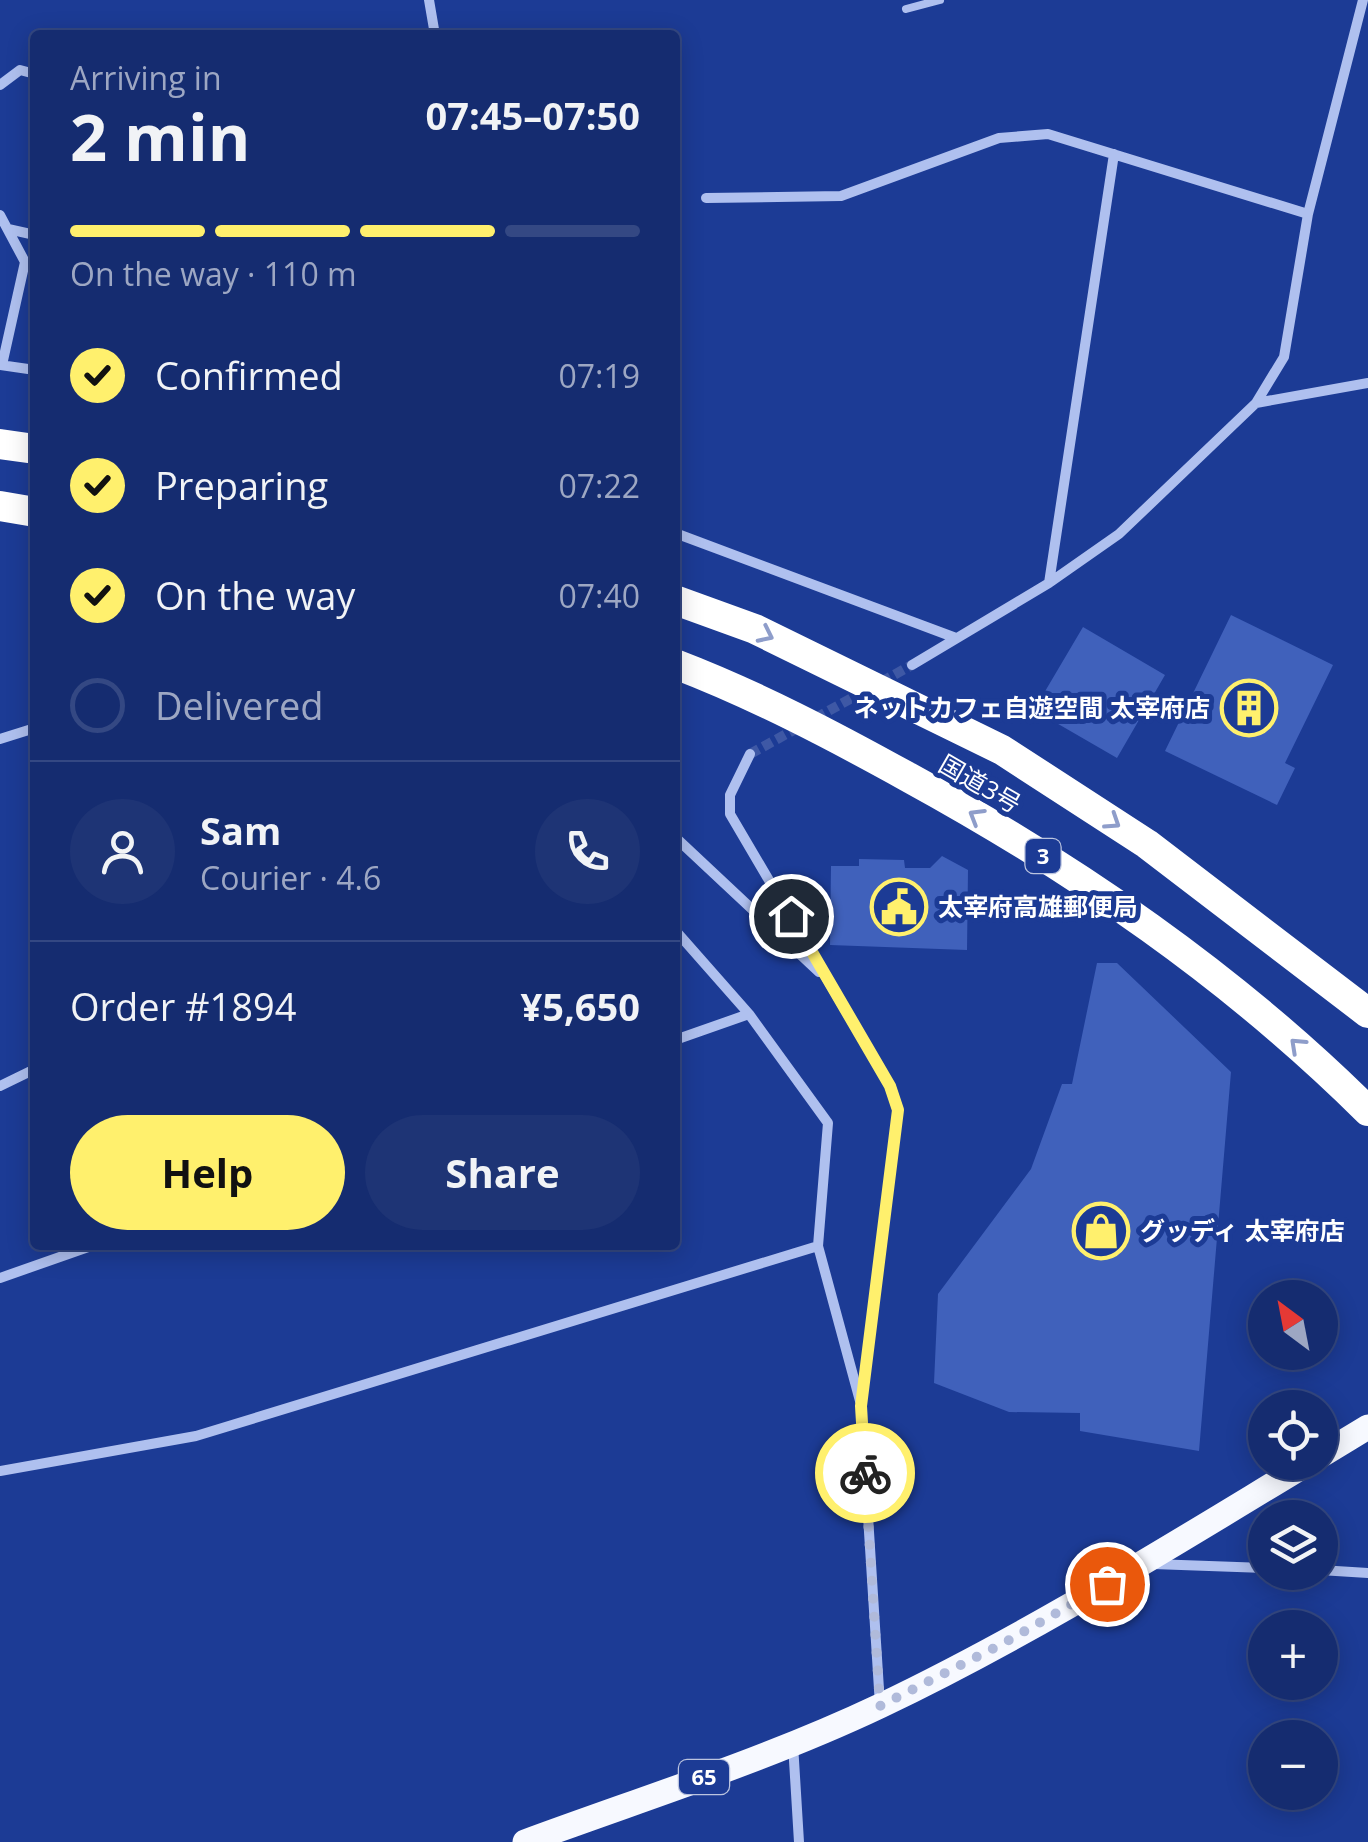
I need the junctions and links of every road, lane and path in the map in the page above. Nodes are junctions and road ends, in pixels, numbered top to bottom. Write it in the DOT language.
graph roads {
  1 [pos="429,0"];
  2 [pos="940,0"];
  3 [pos="1363,0"];
  4 [pos="906,8"];
  5 [pos="434,30"];
  6 [pos="30,73"];
  7 [pos="0,85"];
  8 [pos="1114,154"];
  9 [pos="706,198"];
  10 [pos="1308,214"];
  11 [pos="0,215"];
  12 [pos="8,228"];
  13 [pos="30,234"];
  14 [pos="1,365"];
  15 [pos="30,369"];
  16 [pos="1368,382"];
  17 [pos="1256,403"];
  18 [pos="0,444"];
  19 [pos="30,448"];
  20 [pos="0,506"];
  21 [pos="30,511"];
  22 [pos="680,534"];
  23 [pos="1049,583"];
  24 [pos="680,602"];
  25 [pos="956,638"];
  26 [pos="912,665"];
  27 [pos="680,666"];
  28 [pos="30,729"];
  29 [pos="0,738"];
  30 [pos="750,754"];
  31 [pos="680,842"];
  32 [pos="680,936"];
  33 [pos="831,983"];
  34 [pos="1368,1013"];
  35 [pos="750,1014"];
  36 [pos="680,1038"];
  37 [pos="30,1072"];
  38 [pos="0,1086"];
  39 [pos="1368,1112"];
  40 [pos="818,1246"];
  41 [pos="80,1250"];
  42 [pos="0,1278"];
  43 [pos="861,1406"];
  44 [pos="1368,1428"];
  45 [pos="1338,1446"];
  46 [pos="0,1470"];
  47 [pos="1280,1480"];
  48 [pos="1142,1564"];
  49 [pos="1248,1567"];
  50 [pos="1338,1571"];
  51 [pos="1368,1573"];
  52 [pos="880,1706"];
  53 [pos="793,1744"];
  54 [pos="525,1842"];
  55 [pos="799,1842"];
  1 -- 5 [label="street"];
  2 -- 4 [label="lane"];
  3 -- 10 [label="street"];
  6 -- 7 [label="street"];
  8 -- 9 [label="street"];
  8 -- 10 [label="street"];
  8 -- 23 [label="street"];
  10 -- 17 [label="street"];
  11 -- 12 [label="street"];
  12 -- 13 [label="street"];
  12 -- 14 [label="street"];
  14 -- 15 [label="street"];
  16 -- 17 [label="street"];
  17 -- 23 [label="street"];
  18 -- 19 [label="highway"];
  20 -- 21 [label="highway"];
  22 -- 25 [label="street"];
  23 -- 25 [label="street"];
  24 -- 34 [label="highway, 国道3号, one-way"];
  25 -- 26 [label="street"];
  39 -- 27 [label="highway, 国道3号 / 3, one-way"];
  28 -- 29 [label="street"];
  30 -- 33 [label="street"];
  31 -- 33 [label="street"];
  32 -- 35 [label="street"];
  33 -- 43 [label="street"];
  35 -- 36 [label="street"];
  35 -- 40 [label="street"];
  37 -- 38 [label="street"];
  40 -- 43 [label="street"];
  40 -- 46 [label="street"];
  41 -- 42 [label="street"];
  43 -- 52 [label="street"];
  44 -- 45 [label="main road"];
  47 -- 48 [label="main road, 65"];
  48 -- 49 [label="street"];
  48 -- 52 [label="main road, 65"];
  50 -- 51 [label="street"];
  52 -- 53 [label="main road, 65"];
  53 -- 54 [label="main road, 65"];
  53 -- 55 [label="street"];
}
